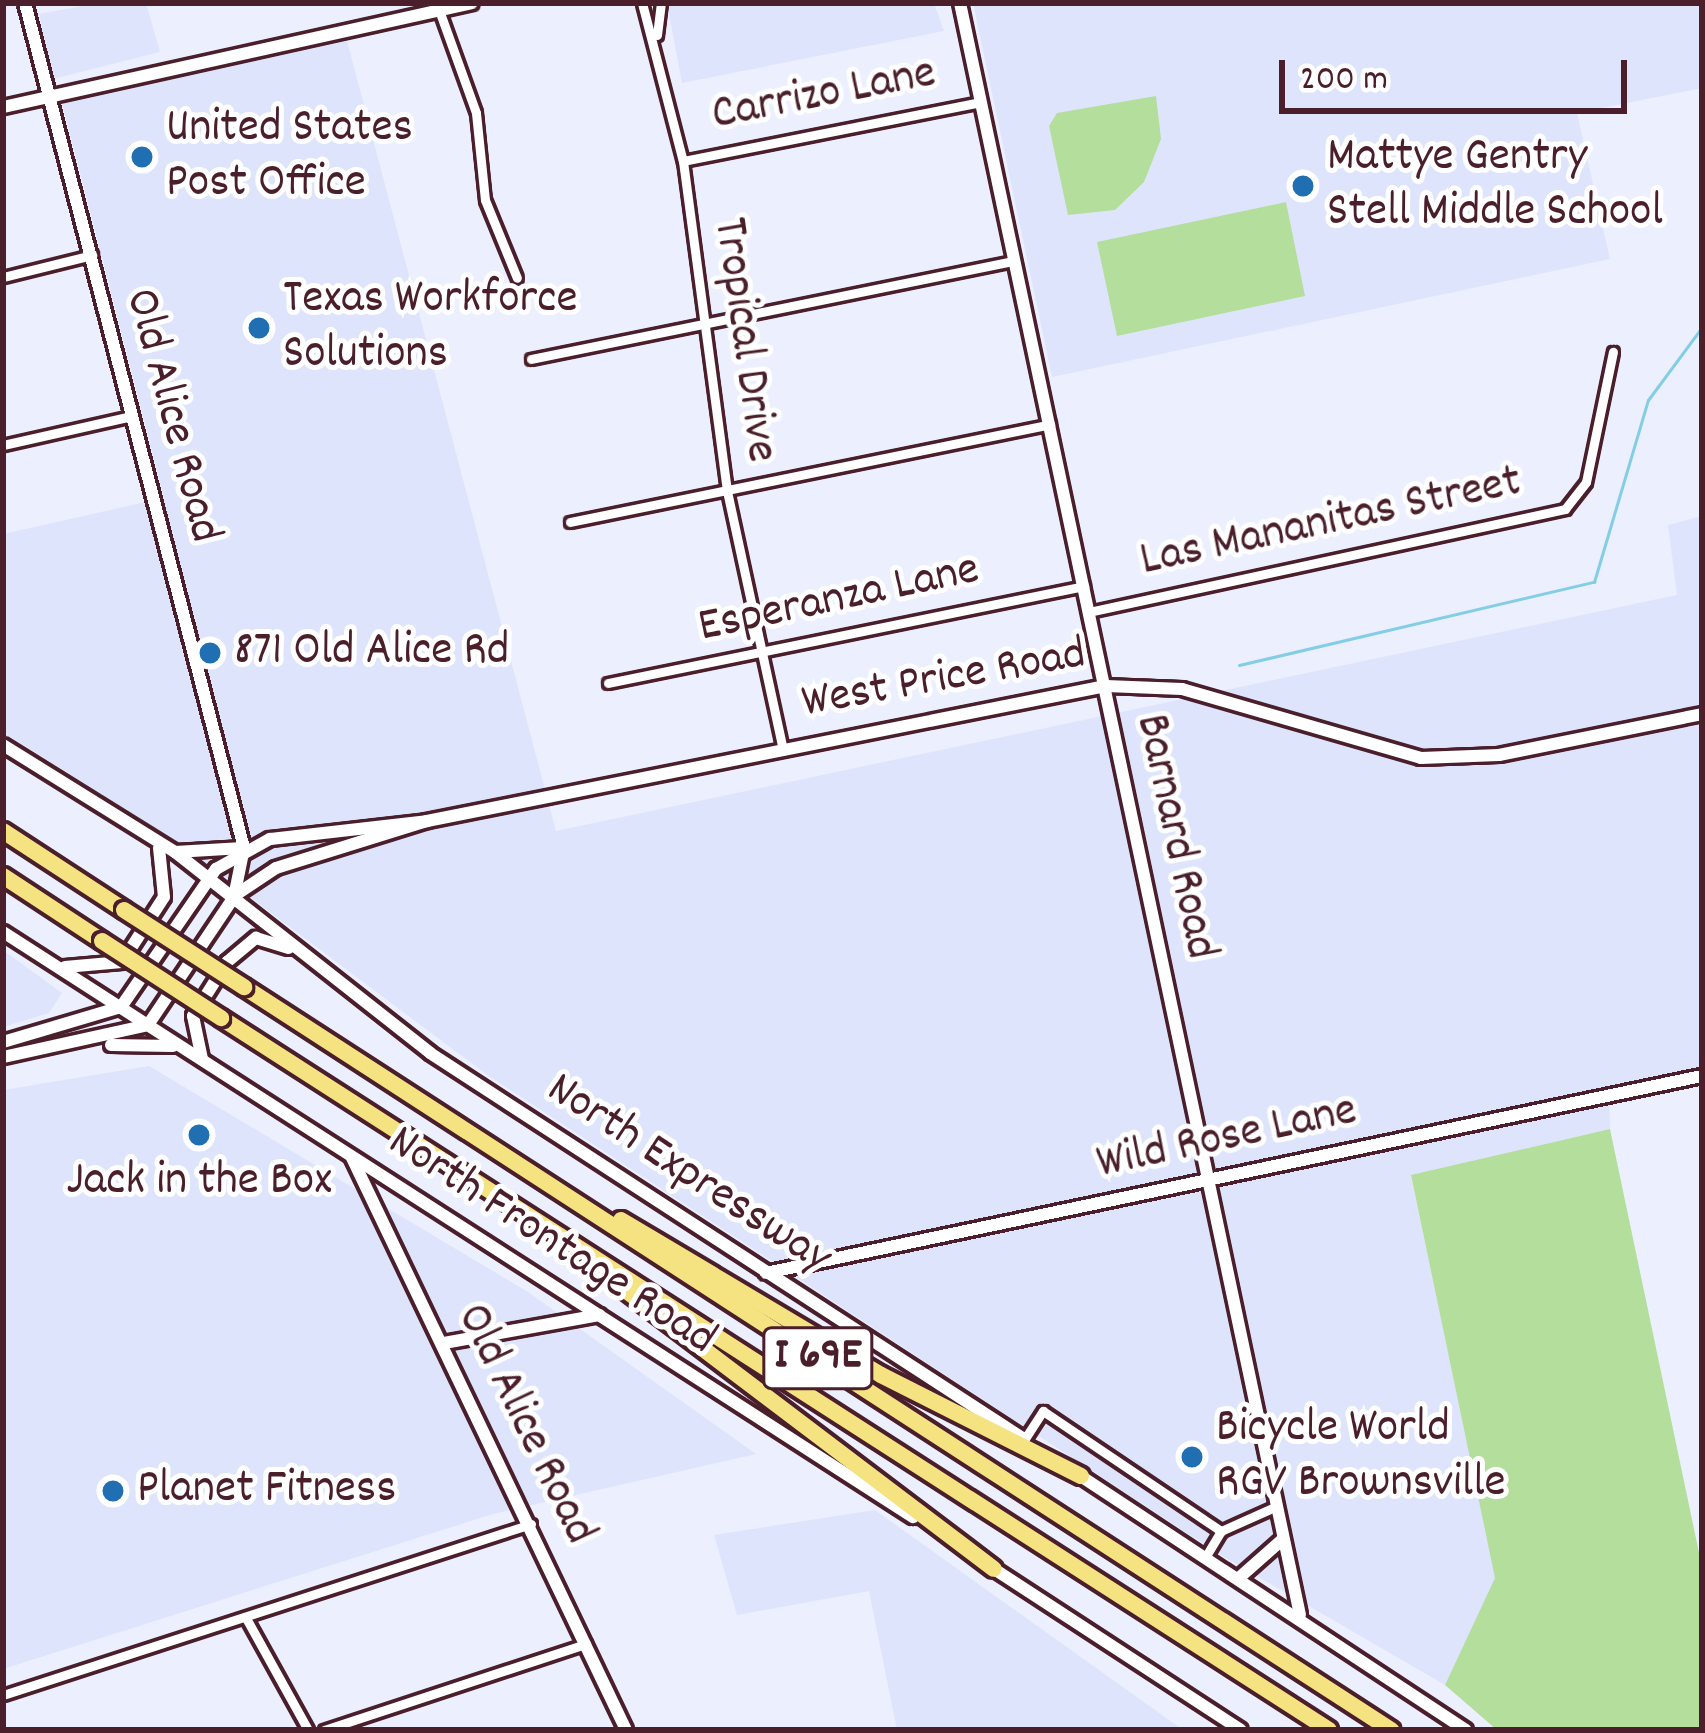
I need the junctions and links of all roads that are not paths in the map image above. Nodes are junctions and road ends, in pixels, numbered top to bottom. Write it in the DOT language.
graph roads {
  1 [pos="26,3"];
  2 [pos="472,3"];
  3 [pos="642,3"];
  4 [pos="661,3"];
  5 [pos="960,3"];
  6 [pos="440,10"];
  7 [pos="656,34"];
  8 [pos="51,96"];
  9 [pos="980,102"];
  10 [pos="3,107"];
  11 [pos="682,161"];
  12 [pos="92,255"];
  13 [pos="1014,261"];
  14 [pos="3,278"];
  15 [pos="517,278"];
  16 [pos="705,326"];
  17 [pos="1613,352"];
  18 [pos="531,359"];
  19 [pos="132,416"];
  20 [pos="1049,424"];
  21 [pos="3,445"];
  22 [pos="727,491"];
  23 [pos="570,522"];
  24 [pos="1084,586"];
  25 [pos="1089,612"];
  26 [pos="761,654"];
  27 [pos="608,683"];
  28 [pos="1106,686"];
  29 [pos="1702,714"];
  30 [pos="3,745"];
  31 [pos="782,745"];
  32 [pos="427,821"];
  33 [pos="3,831"];
  34 [pos="160,848"];
  35 [pos="244,848"];
  36 [pos="175,852"];
  37 [pos="3,876"];
  38 [pos="210,879"];
  39 [pos="234,897"];
  40 [pos="3,932"];
  41 [pos="302,952"];
  42 [pos="52,964"];
  43 [pos="121,1006"];
  44 [pos="148,1024"];
  45 [pos="3,1042"];
  46 [pos="181,1047"];
  47 [pos="80,1048"];
  48 [pos="3,1057"];
  49 [pos="202,1059"];
  50 [pos="1702,1076"];
  51 [pos="350,1155"];
  52 [pos="1210,1180"];
  53 [pos="562,1192"];
  54 [pos="531,1213"];
  55 [pos="766,1273"];
  56 [pos="599,1315"];
  57 [pos="444,1343"];
  58 [pos="1024,1439"];
  59 [pos="1082,1476"];
  60 [pos="1277,1506"];
  61 [pos="532,1524"];
  62 [pos="1221,1531"];
  63 [pos="1284,1538"];
  64 [pos="1206,1556"];
  65 [pos="994,1569"];
  66 [pos="1240,1577"];
  67 [pos="1300,1616"];
  68 [pos="246,1618"];
  69 [pos="586,1644"];
  70 [pos="3,1695"];
  71 [pos="308,1730"];
  72 [pos="324,1730"];
  73 [pos="626,1730"];
  74 [pos="1241,1730"];
  75 [pos="1329,1730"];
  76 [pos="1391,1730"];
  77 [pos="1466,1730"];
  1 -- 8 [label="main road, Old Alice Road"];
  2 -- 6 [label="main road"];
  3 -- 7 [label="street, Tropical Drive"];
  4 -- 7 [label="street, Tropical Drive"];
  5 -- 9 [label="main road, Barnard Road"];
  6 -- 8 [label="main road"];
  6 -- 15 [label="street"];
  7 -- 11 [label="street, Tropical Drive"];
  8 -- 10 [label="main road"];
  8 -- 12 [label="main road, Old Alice Road"];
  9 -- 11 [label="street, Carrizo Lane"];
  9 -- 13 [label="main road, Barnard Road"];
  11 -- 16 [label="street, Tropical Drive"];
  12 -- 14 [label="street"];
  12 -- 19 [label="main road, Old Alice Road"];
  13 -- 16 [label="street"];
  13 -- 20 [label="main road, Barnard Road"];
  16 -- 18 [label="street"];
  16 -- 22 [label="street, Tropical Drive"];
  17 -- 25 [label="street, Las Mananitas Street"];
  19 -- 21 [label="street"];
  19 -- 35 [label="main road, Old Alice Road"];
  20 -- 22 [label="street"];
  20 -- 24 [label="main road, Barnard Road"];
  22 -- 23 [label="street"];
  22 -- 26 [label="street, Tropical Drive"];
  24 -- 25 [label="main road, Barnard Road"];
  24 -- 26 [label="street, Esperanza Lane"];
  25 -- 28 [label="main road, Barnard Road"];
  26 -- 27 [label="street, Esperanza Lane"];
  26 -- 31 [label="street, Tropical Drive"];
  28 -- 29 [label="main road, West Price Road"];
  28 -- 31 [label="main road, West Price Road"];
  28 -- 52 [label="main road, Barnard Road"];
  30 -- 34 [label="main road, North Expressway"];
  31 -- 32 [label="main road, West Price Road"];
  32 -- 35 [label="main road, West Price Road"];
  32 -- 39 [label="main road"];
  33 -- 53 [label="highway, North Expressway / I 69E, bridge"];
  34 -- 36 [label="main road, North Expressway"];
  34 -- 42 [label="main road"];
  35 -- 36 [label="main road, West Price Road"];
  35 -- 38 [label="main road"];
  35 -- 39 [label="main road"];
  36 -- 38 [label="main road, North Expressway"];
  37 -- 54 [label="highway, I 69E, bridge"];
  38 -- 39 [label="main road, North Expressway"];
  38 -- 43 [label="main road"];
  39 -- 41 [label="main road, North Expressway"];
  39 -- 44 [label="main road"];
  40 -- 42 [label="main road, North Frontage Road"];
  41 -- 49 [label="main road"];
  41 -- 55 [label="main road, North Expressway"];
  42 -- 43 [label="main road, North Frontage Road"];
  43 -- 44 [label="main road, North Frontage Road"];
  43 -- 45 [label="main road"];
  44 -- 46 [label="main road, North Frontage Road"];
  44 -- 47 [label="main road"];
  46 -- 47 [label="main road"];
  46 -- 49 [label="main road, North Frontage Road"];
  47 -- 48 [label="main road"];
  49 -- 51 [label="main road, North Frontage Road"];
  50 -- 52 [label="main road, Wild Rose Lane"];
  51 -- 56 [label="main road, North Frontage Road"];
  51 -- 57 [label="main road, Old Alice Road"];
  52 -- 55 [label="main road, Wild Rose Lane"];
  52 -- 60 [label="main road, Barnard Road"];
  53 -- 59 [label="highway"];
  53 -- 76 [label="highway, North Expressway / I 69E"];
  54 -- 65 [label="highway"];
  54 -- 75 [label="highway, I 69E"];
  55 -- 58 [label="main road, North Expressway"];
  56 -- 57 [label="main road"];
  56 -- 65 [label="main road, North Frontage Road"];
  57 -- 61 [label="main road, Old Alice Road"];
  58 -- 59 [label="main road, North Expressway"];
  58 -- 62 [label="street"];
  59 -- 64 [label="main road, North Expressway"];
  60 -- 62 [label="street"];
  60 -- 63 [label="main road, Barnard Road"];
  61 -- 68 [label="street"];
  61 -- 69 [label="main road, Old Alice Road"];
  62 -- 64 [label="street"];
  63 -- 66 [label="main road"];
  63 -- 67 [label="main road, Barnard Road"];
  64 -- 66 [label="main road, North Expressway"];
  65 -- 74 [label="main road, North Frontage Road"];
  66 -- 67 [label="main road, North Expressway"];
  67 -- 77 [label="main road, North Expressway"];
  68 -- 70 [label="street"];
  68 -- 71 [label="street"];
  69 -- 72 [label="street"];
  69 -- 73 [label="main road, Old Alice Road"];
}
